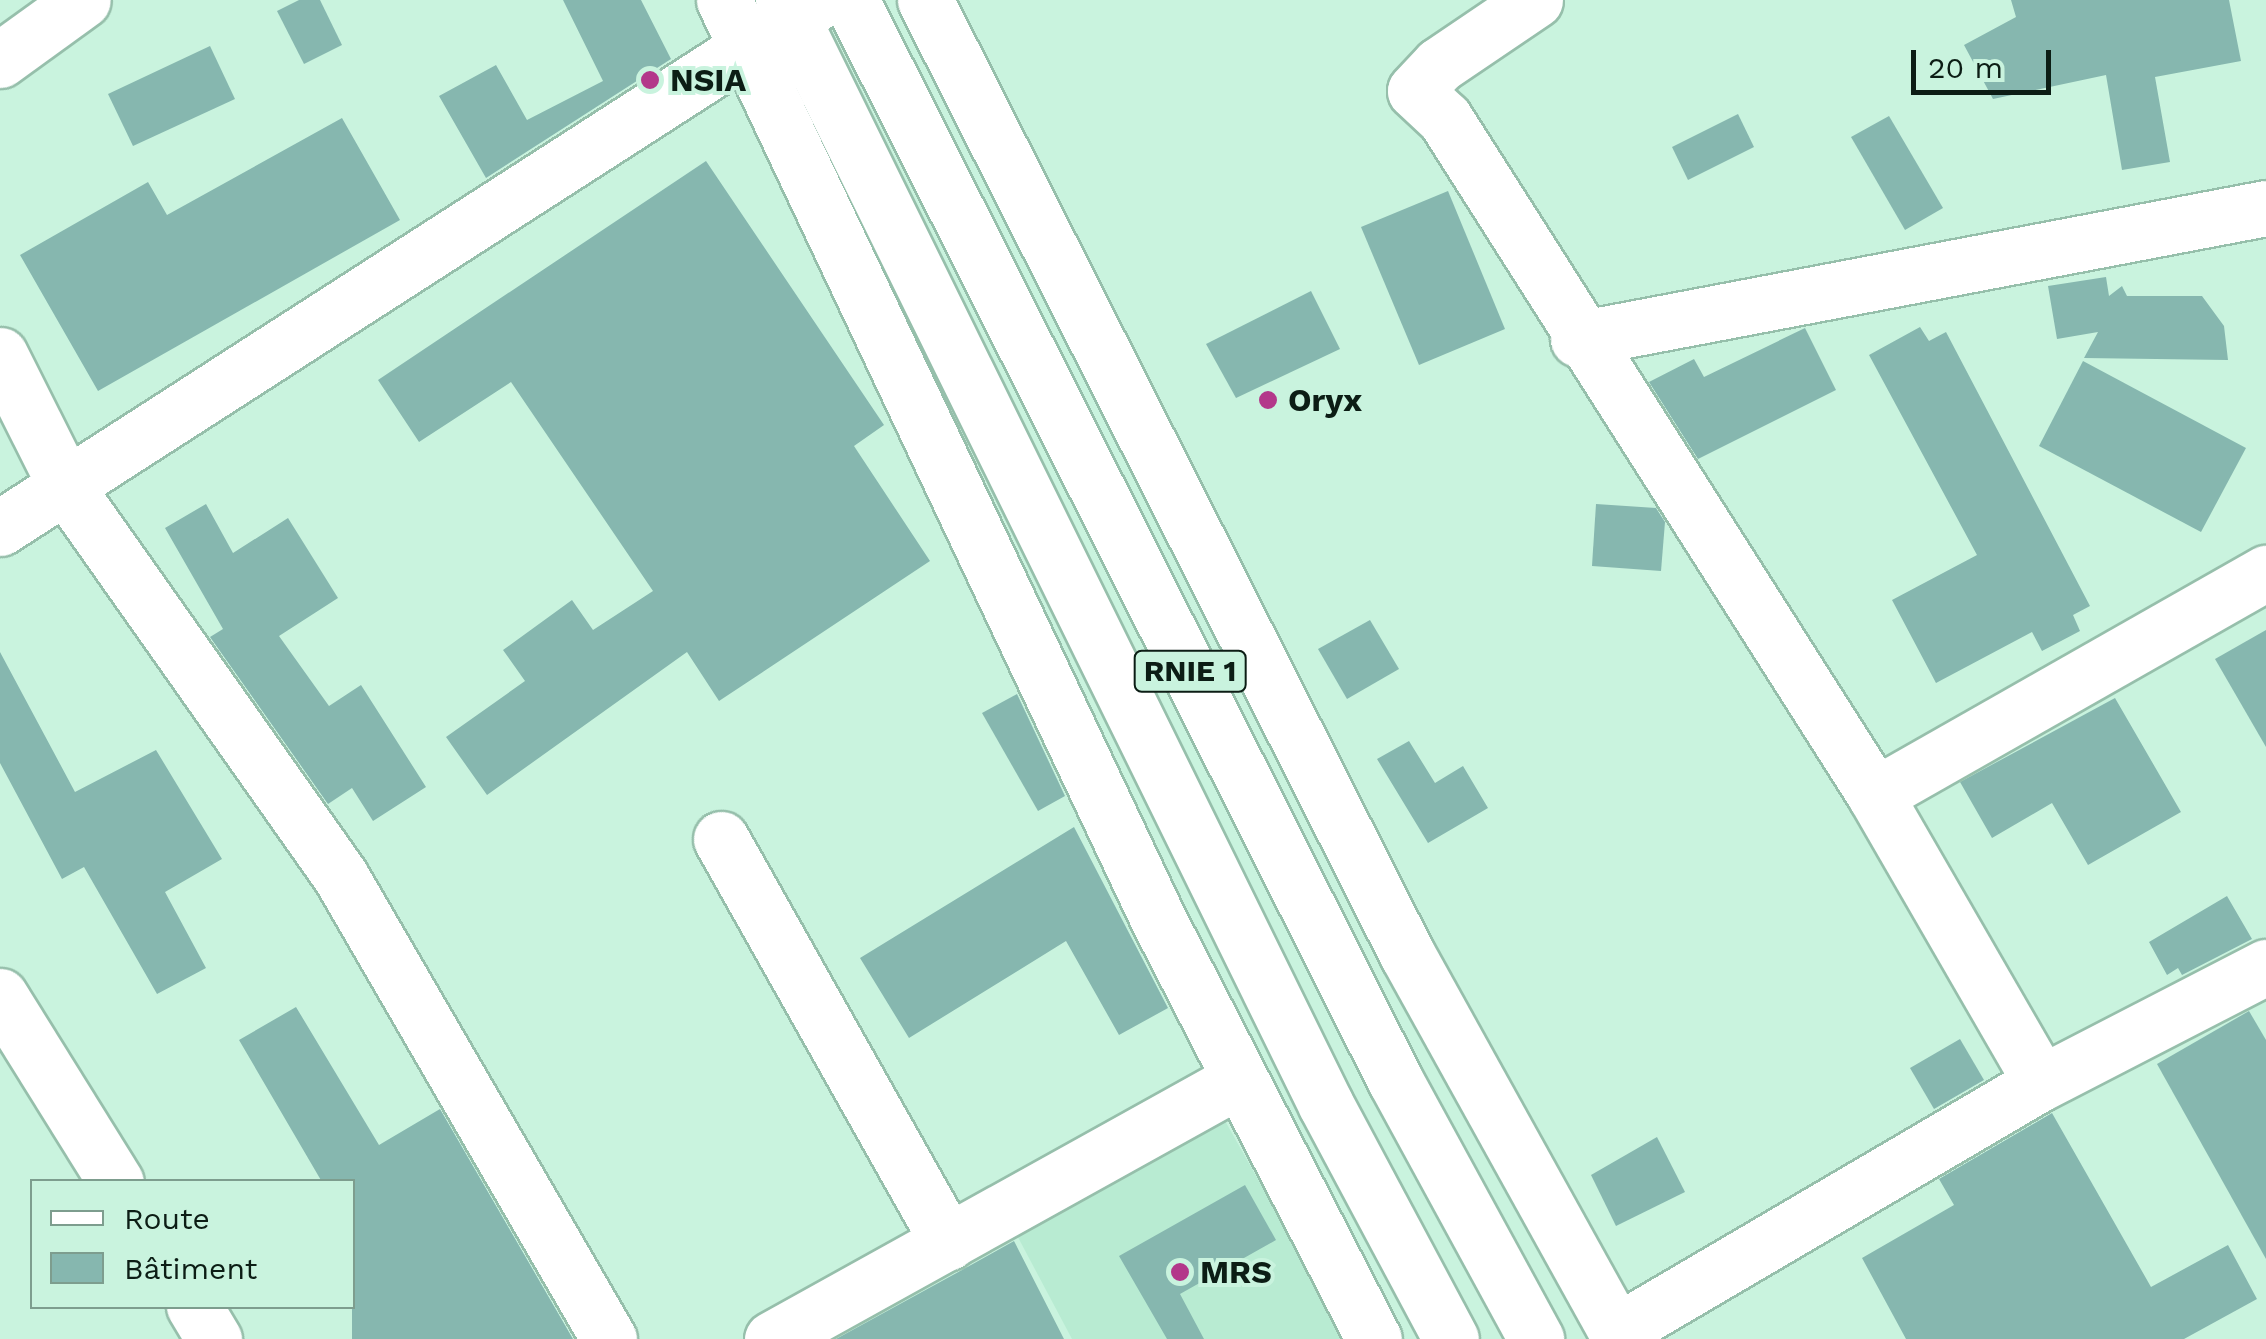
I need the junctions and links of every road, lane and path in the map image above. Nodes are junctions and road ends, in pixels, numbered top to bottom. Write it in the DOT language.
graph roads {
  1 [pos="84,0"];
  2 [pos="724,0"];
  3 [pos="851,0"];
  4 [pos="925,0"];
  5 [pos="1535,0"];
  6 [pos="799,7"];
  7 [pos="750,53"];
  8 [pos="0,60"];
  9 [pos="2266,208"];
  10 [pos="1578,339"];
  11 [pos="0,355"];
  12 [pos="66,487"];
  13 [pos="0,528"];
  14 [pos="2266,572"];
  15 [pos="1874,795"];
  16 [pos="721,839"];
  17 [pos="2266,967"];
  18 [pos="0,996"];
  19 [pos="1237,1082"];
  20 [pos="2041,1084"];
  21 [pos="114,1179"];
  22 [pos="948,1242"];
  23 [pos="196,1309"];
  24 [pos="1618,1336"];
  25 [pos="214,1339"];
  26 [pos="609,1339"];
  27 [pos="772,1339"];
  28 [pos="1374,1339"];
  29 [pos="1452,1339"];
  30 [pos="1536,1339"];
  1 -- 8 [label="main road"];
  2 -- 7 [label="main road"];
  3 -- 30 [label="main road, RNIE 1"];
  4 -- 24 [label="main road"];
  5 -- 10 [label="main road"];
  6 -- 7 [label="main road"];
  6 -- 29 [label="main road, RNIE 1"];
  7 -- 12 [label="main road"];
  7 -- 19 [label="main road"];
  9 -- 10 [label="main road"];
  10 -- 15 [label="main road"];
  11 -- 12 [label="main road"];
  12 -- 13 [label="main road"];
  12 -- 26 [label="main road"];
  14 -- 15 [label="main road"];
  15 -- 20 [label="main road"];
  16 -- 22 [label="main road"];
  17 -- 20 [label="main road"];
  18 -- 21 [label="main road"];
  19 -- 22 [label="main road"];
  19 -- 28 [label="main road"];
  20 -- 24 [label="main road"];
  22 -- 27 [label="main road"];
  23 -- 25 [label="main road"];
}
